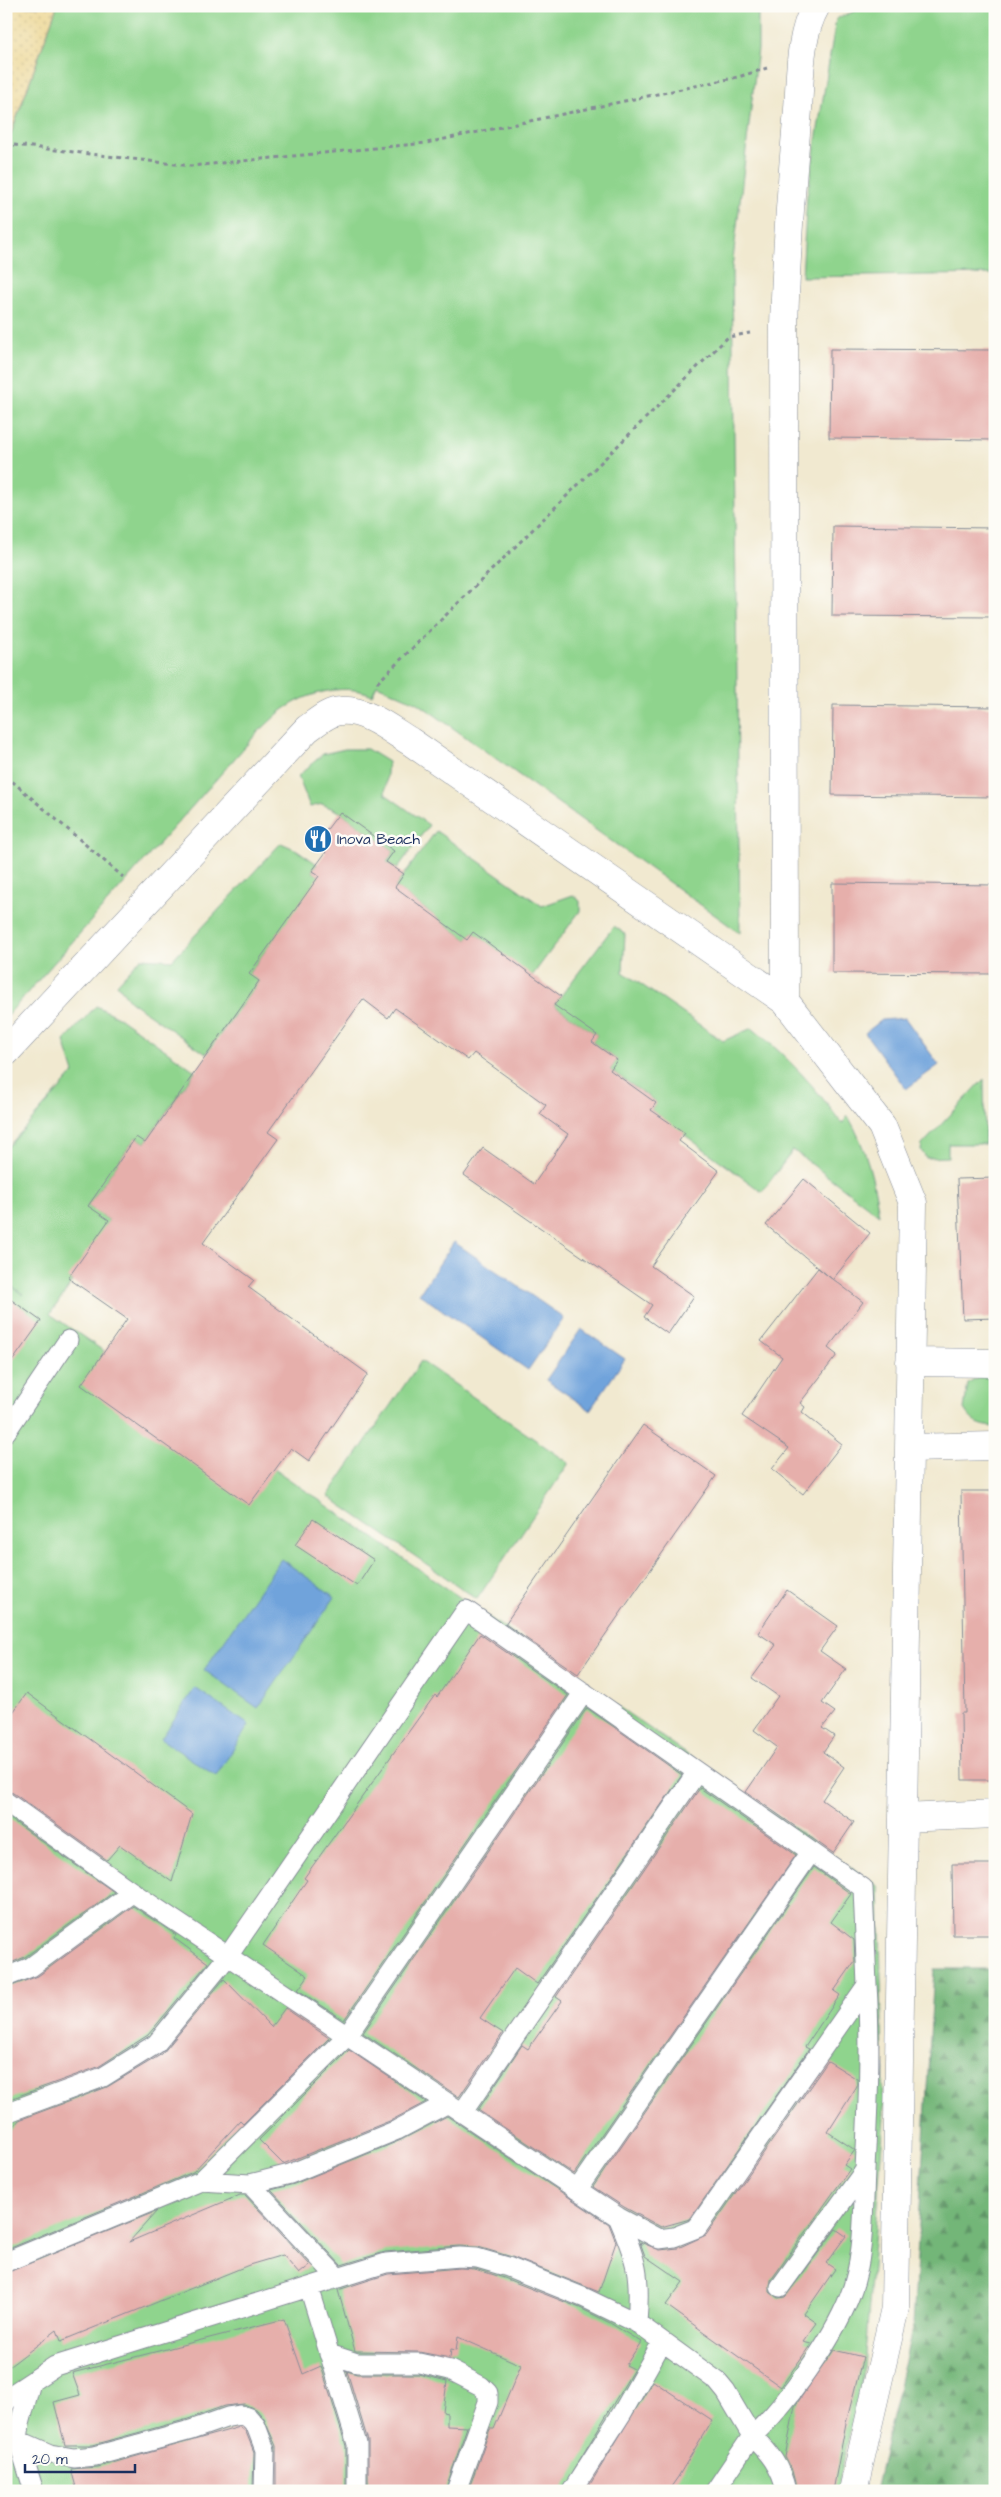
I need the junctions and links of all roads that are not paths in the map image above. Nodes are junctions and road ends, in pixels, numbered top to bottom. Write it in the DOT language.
graph roads {
  1 [pos="816,6"];
  2 [pos="785,1001"];
  3 [pos="6,1052"];
  4 [pos="68,1340"];
  5 [pos="910,1362"];
  6 [pos="995,1363"];
  7 [pos="6,1432"];
  8 [pos="995,1446"];
  9 [pos="909,1448"];
  10 [pos="584,1692"];
  11 [pos="697,1772"];
  12 [pos="6,1802"];
  13 [pos="995,1814"];
  14 [pos="904,1818"];
  15 [pos="811,1852"];
  16 [pos="133,1892"];
  17 [pos="228,1956"];
  18 [pos="6,1977"];
  19 [pos="867,1985"];
  20 [pos="346,2036"];
  21 [pos="455,2108"];
  22 [pos="6,2113"];
  23 [pos="865,2170"];
  24 [pos="201,2181"];
  25 [pos="250,2184"];
  26 [pos="578,2190"];
  27 [pos="618,2217"];
  28 [pos="6,2262"];
  29 [pos="338,2278"];
  30 [pos="309,2287"];
  31 [pos="780,2287"];
  32 [pos="637,2323"];
  33 [pos="662,2342"];
  34 [pos="329,2354"];
  35 [pos="31,2382"];
  36 [pos="6,2402"];
  37 [pos="752,2436"];
  38 [pos="12,2442"];
  39 [pos="34,2491"];
  40 [pos="264,2491"];
  41 [pos="357,2491"];
  42 [pos="456,2491"];
  43 [pos="572,2491"];
  44 [pos="715,2491"];
  45 [pos="786,2491"];
  46 [pos="853,2491"];
  1 -- 2 [label="street"];
  2 -- 3 [label="street"];
  2 -- 5 [label="street"];
  4 -- 7 [label="lane"];
  5 -- 6 [label="street"];
  5 -- 9 [label="street"];
  8 -- 9 [label="street"];
  9 -- 14 [label="street"];
  10 -- 11 [label="lane"];
  10 -- 17 [label="lane"];
  10 -- 20 [label="lane"];
  11 -- 15 [label="lane"];
  11 -- 21 [label="lane"];
  12 -- 16 [label="lane"];
  13 -- 14 [label="street"];
  14 -- 46 [label="street"];
  15 -- 19 [label="lane"];
  15 -- 26 [label="lane"];
  16 -- 17 [label="lane"];
  16 -- 18 [label="lane"];
  17 -- 20 [label="lane"];
  17 -- 22 [label="lane"];
  19 -- 23 [label="lane"];
  19 -- 27 [label="lane"];
  20 -- 21 [label="lane"];
  20 -- 24 [label="lane"];
  21 -- 25 [label="lane"];
  21 -- 26 [label="lane"];
  23 -- 31 [label="lane"];
  23 -- 37 [label="lane"];
  24 -- 25 [label="lane"];
  24 -- 28 [label="lane"];
  25 -- 29 [label="lane"];
  26 -- 27 [label="lane"];
  27 -- 32 [label="lane"];
  29 -- 30 [label="lane"];
  29 -- 32 [label="lane"];
  30 -- 34 [label="lane"];
  30 -- 35 [label="lane"];
  32 -- 33 [label="lane"];
  33 -- 37 [label="lane"];
  33 -- 43 [label="lane"];
  34 -- 41 [label="lane"];
  34 -- 42 [label="lane"];
  35 -- 36 [label="lane"];
  35 -- 38 [label="lane"];
  37 -- 44 [label="lane"];
  37 -- 45 [label="lane"];
  38 -- 39 [label="lane"];
  38 -- 40 [label="lane"];
}
